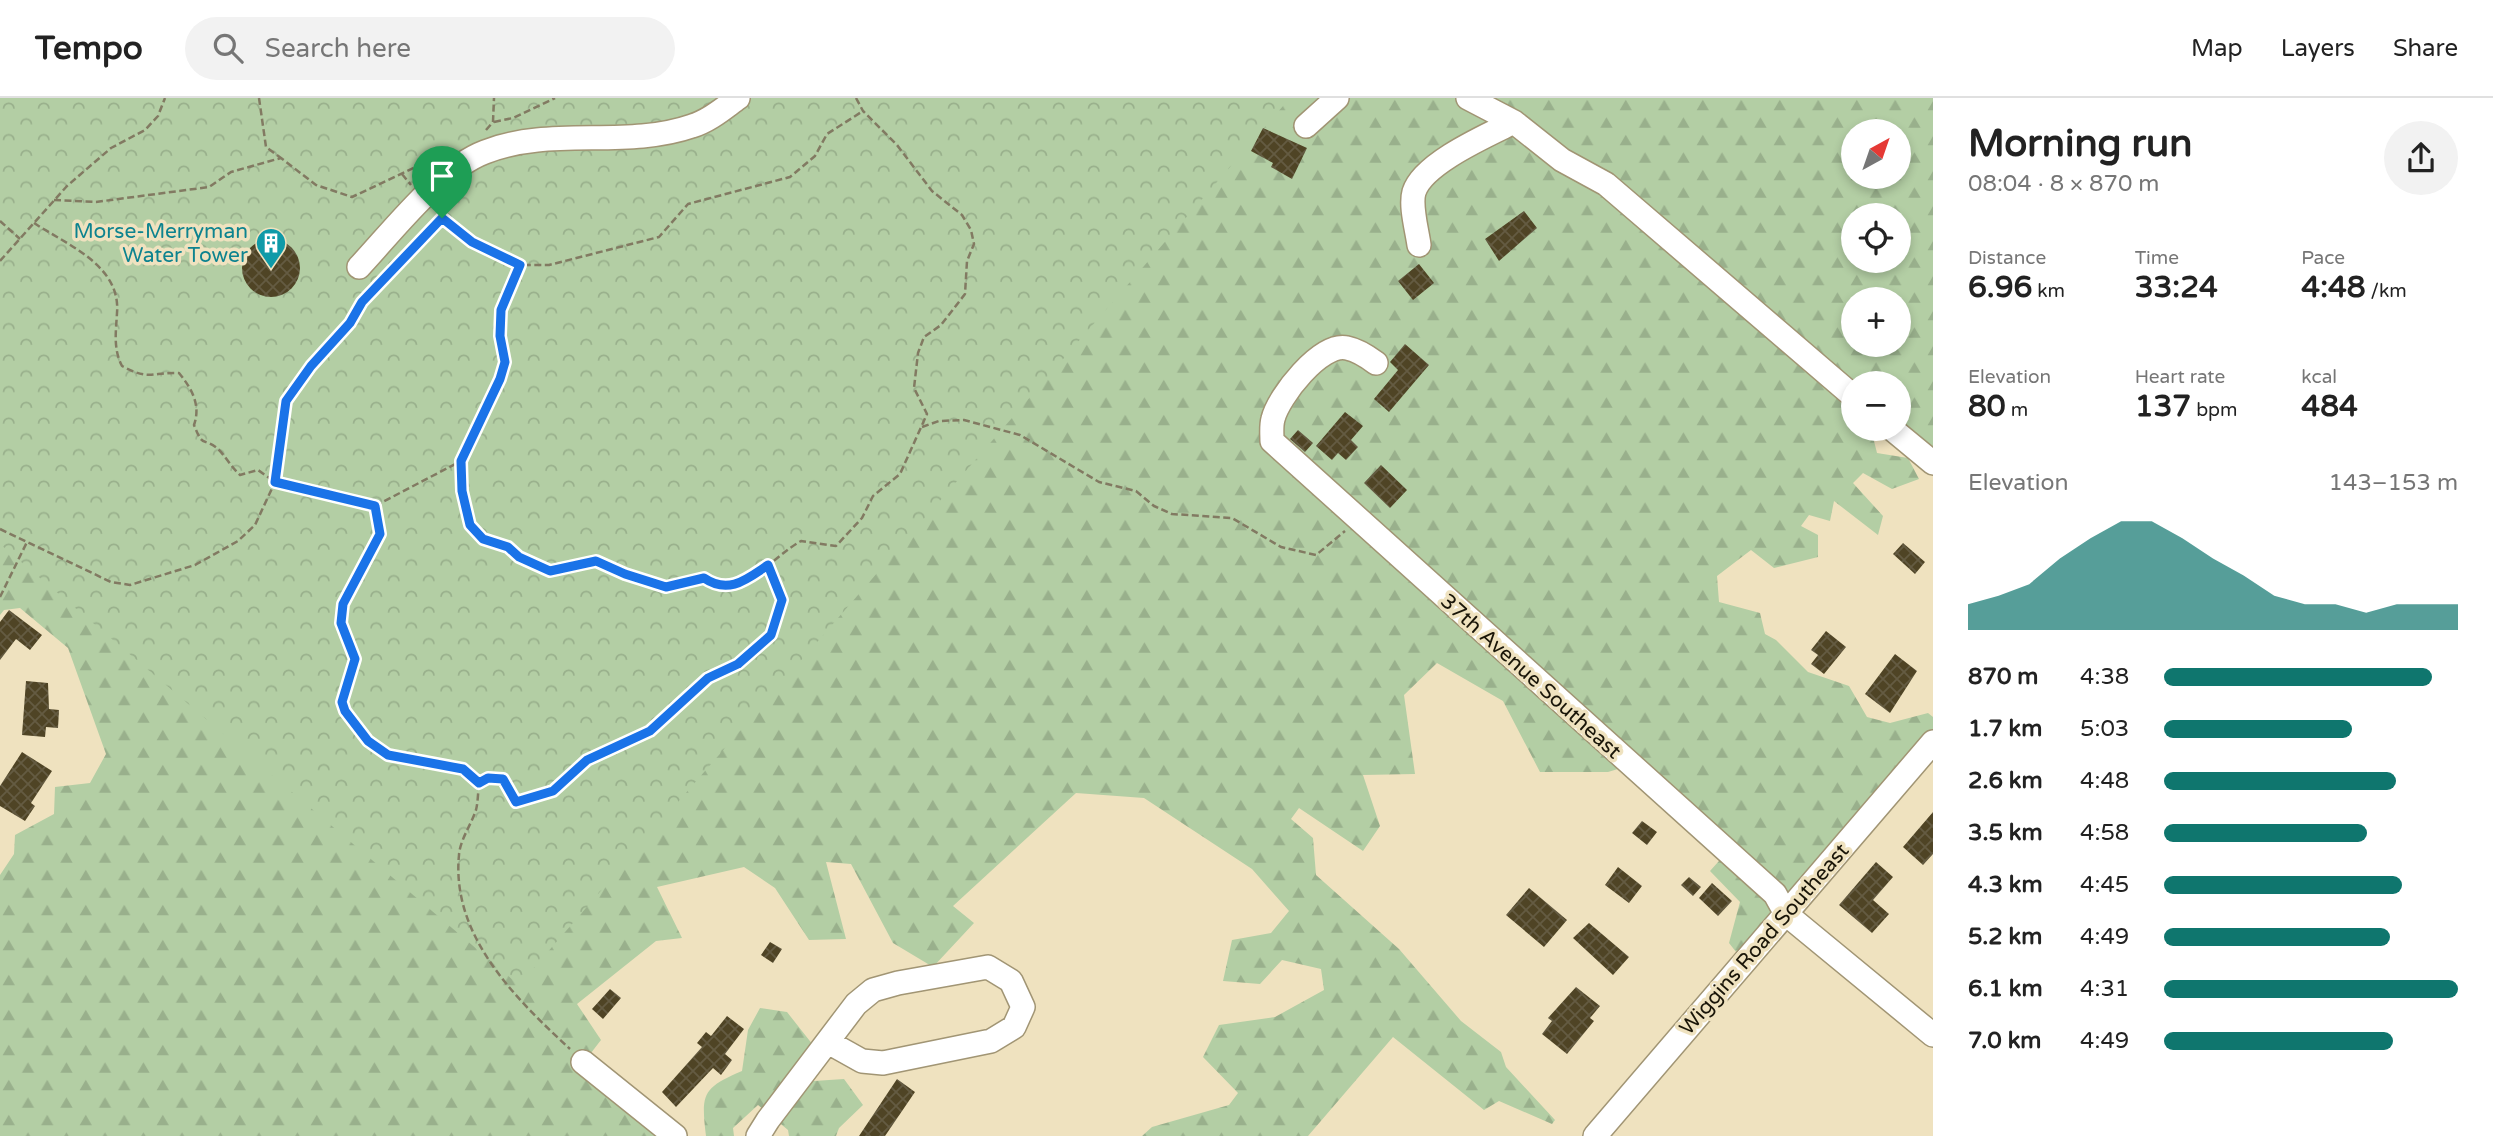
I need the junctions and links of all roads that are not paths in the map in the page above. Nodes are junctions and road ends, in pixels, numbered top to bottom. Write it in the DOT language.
graph roads {
  1 [pos="738,98"];
  2 [pos="1337,98"];
  3 [pos="1468,98"];
  4 [pos="1514,122"];
  5 [pos="1306,126"];
  6 [pos="1419,245"];
  7 [pos="359,267"];
  8 [pos="1376,363"];
  9 [pos="1841,386"];
  10 [pos="1906,441"];
  11 [pos="1933,463"];
  12 [pos="1933,741"];
  13 [pos="1786,914"];
  14 [pos="1933,1035"];
  15 [pos="828,1041"];
  16 [pos="583,1062"];
  17 [pos="676,1136"];
  18 [pos="758,1136"];
  19 [pos="1595,1136"];
  1 -- 7 [label="street"];
  2 -- 5 [label="street"];
  3 -- 4 [label="street"];
  4 -- 6 [label="street"];
  4 -- 9 [label="street"];
  8 -- 13 [label="street, 37th Avenue Southeast"];
  10 -- 11 [label="street"];
  12 -- 13 [label="street, Wiggins Road Southeast"];
  13 -- 14 [label="street, 37th Avenue Southeast"];
  13 -- 19 [label="street, Wiggins Road Southeast"];
  15 -- 15 [label="street"];
  15 -- 18 [label="street"];
  16 -- 17 [label="street"];
}
